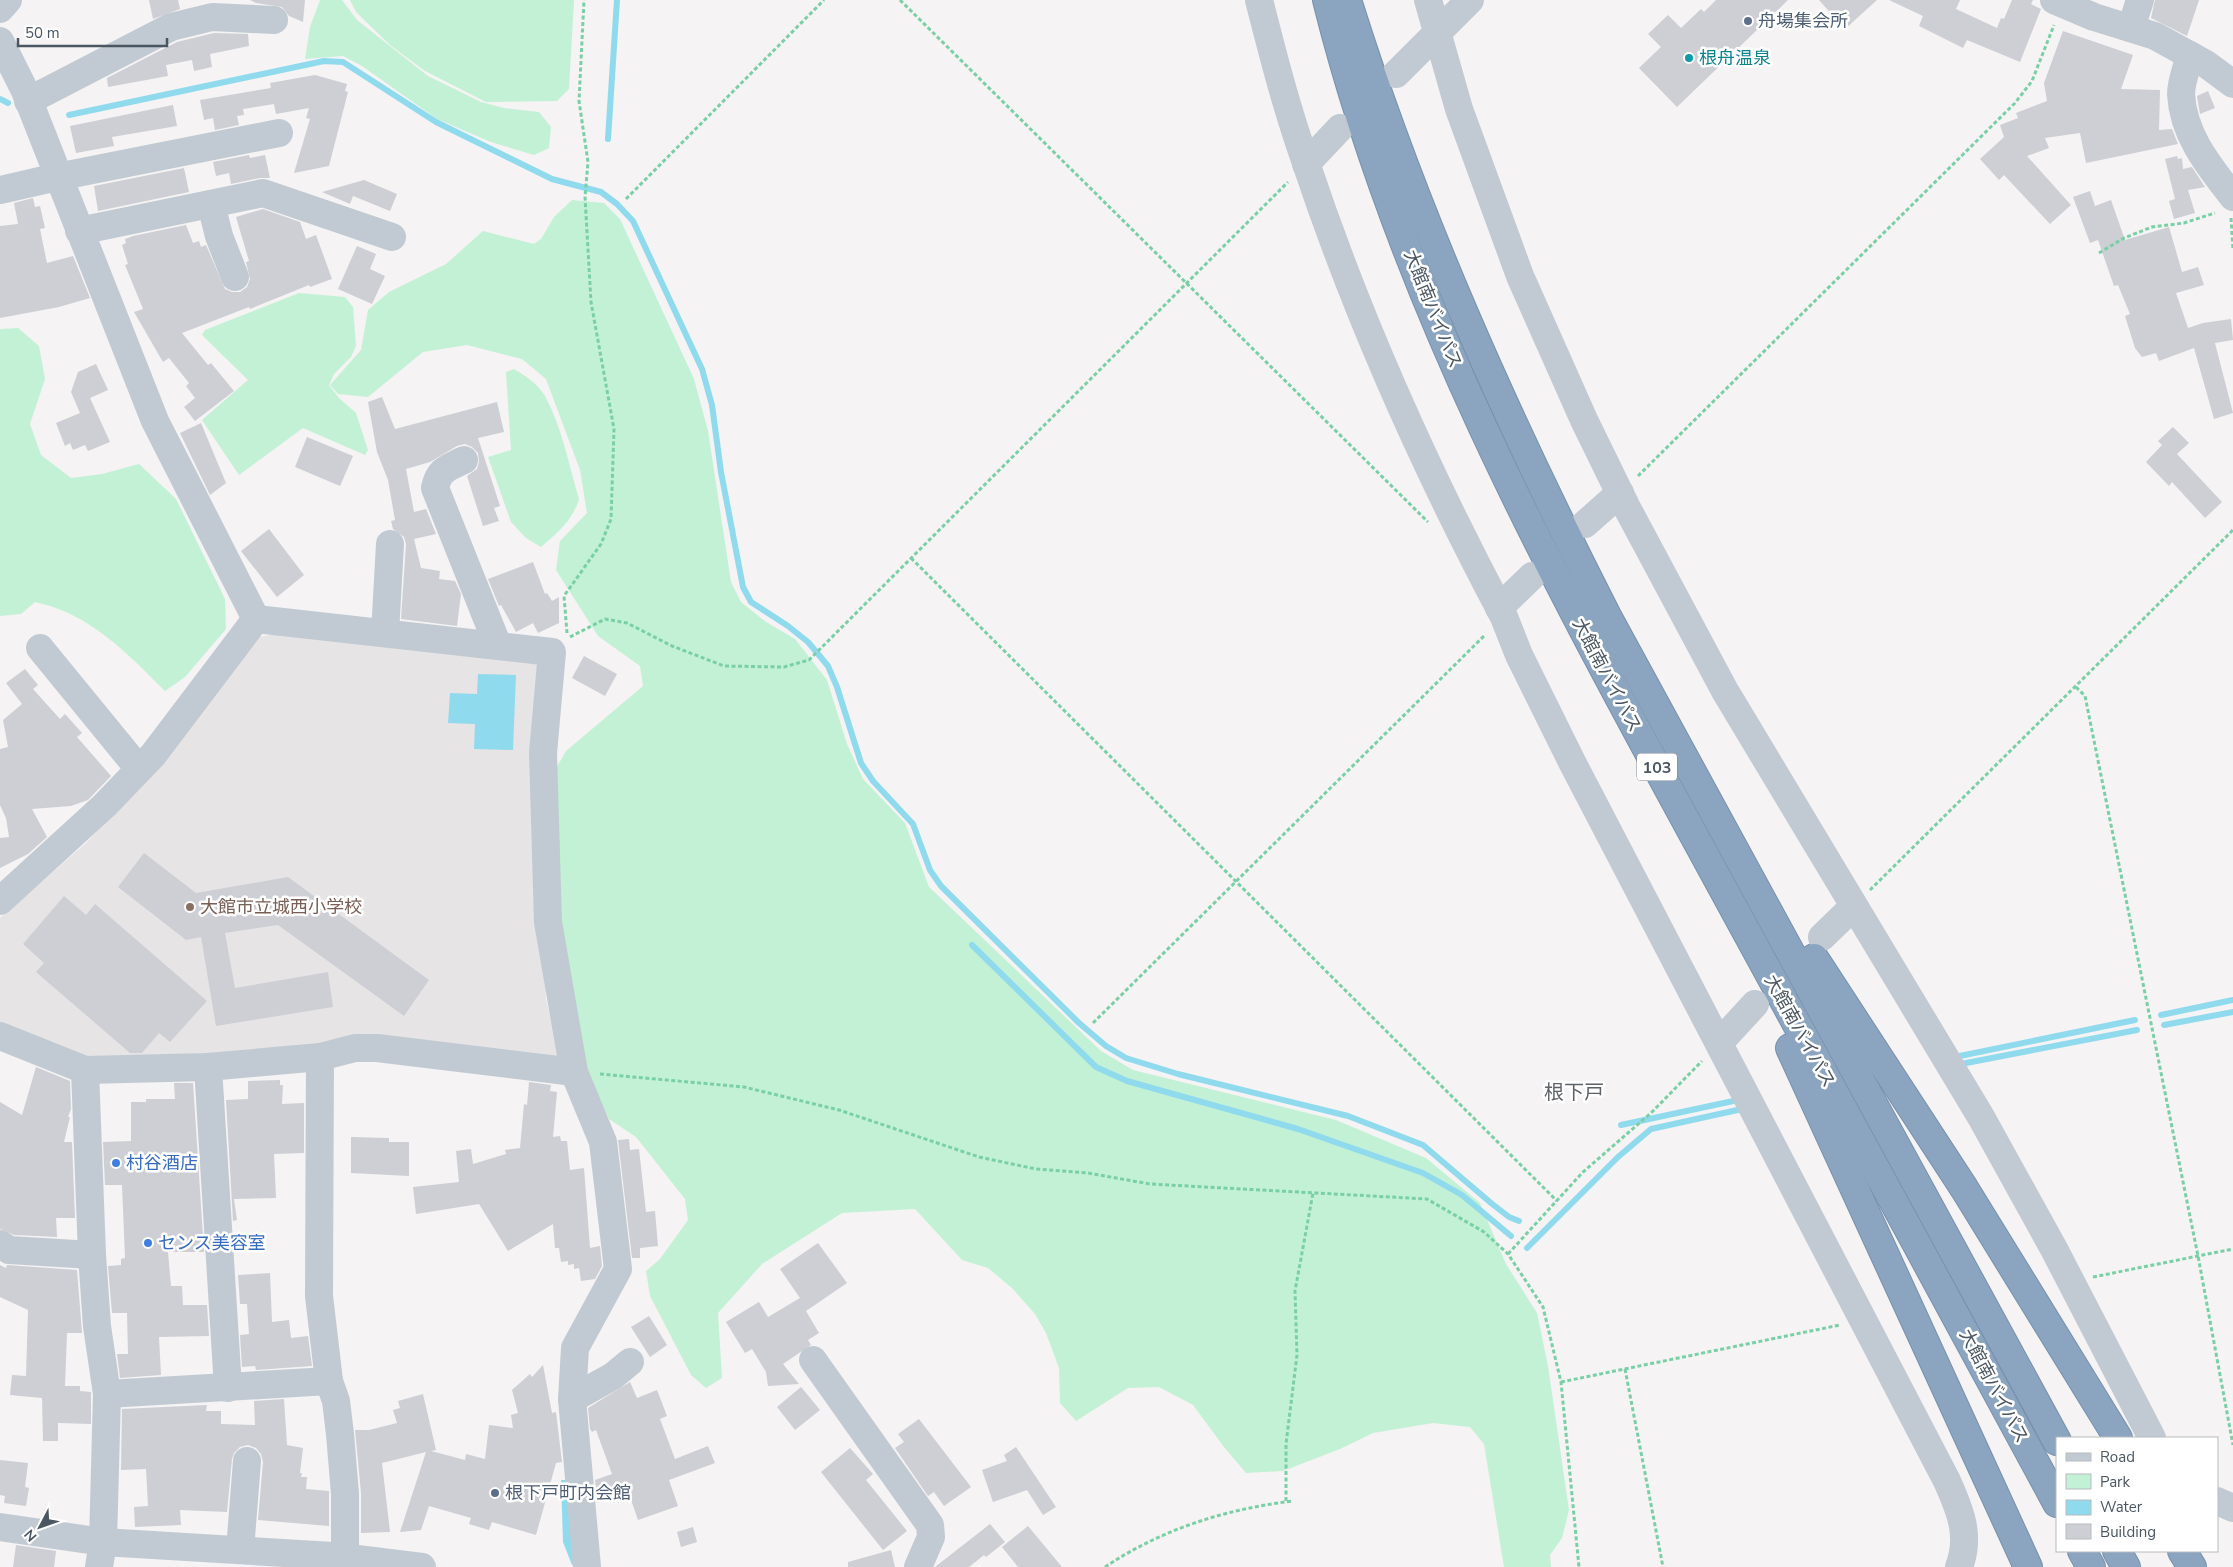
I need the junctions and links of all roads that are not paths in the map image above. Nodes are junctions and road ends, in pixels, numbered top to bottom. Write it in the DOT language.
graph roads {
  1 [pos="8,0"];
  2 [pos="1258,0"];
  3 [pos="1327,0"];
  4 [pos="1347,0"];
  5 [pos="1428,0"];
  6 [pos="1470,0"];
  7 [pos="2140,0"];
  8 [pos="2058,2"];
  9 [pos="0,9"];
  10 [pos="274,20"];
  11 [pos="2131,28"];
  12 [pos="1438,32"];
  13 [pos="0,41"];
  14 [pos="2190,56"];
  15 [pos="1396,74"];
  16 [pos="2233,84"];
  17 [pos="28,101"];
  18 [pos="1340,128"];
  19 [pos="280,133"];
  20 [pos="1306,164"];
  21 [pos="57,177"];
  22 [pos="0,190"];
  23 [pos="211,204"];
  24 [pos="2227,204"];
  25 [pos="79,231"];
  26 [pos="392,238"];
  27 [pos="235,277"];
  28 [pos="464,460"];
  29 [pos="1620,493"];
  30 [pos="1585,524"];
  31 [pos="390,544"];
  32 [pos="1532,576"];
  33 [pos="1501,612"];
  34 [pos="256,619"];
  35 [pos="385,633"];
  36 [pos="498,646"];
  37 [pos="40,648"];
  38 [pos="1620,700"];
  39 [pos="1678,744"];
  40 [pos="139,769"];
  41 [pos="0,901"];
  42 [pos="1854,906"];
  43 [pos="1822,937"];
  44 [pos="1755,1004"];
  45 [pos="0,1036"];
  46 [pos="1720,1042"];
  47 [pos="320,1057"];
  48 [pos="208,1067"];
  49 [pos="85,1070"];
  50 [pos="574,1072"];
  51 [pos="0,1244"];
  52 [pos="92,1255"];
  53 [pos="813,1360"];
  54 [pos="630,1362"];
  55 [pos="329,1381"];
  56 [pos="228,1388"];
  57 [pos="107,1394"];
  58 [pos="572,1399"];
  59 [pos="2117,1437"];
  60 [pos="2151,1437"];
  61 [pos="2056,1439"];
  62 [pos="247,1461"];
  63 [pos="2056,1501"];
  64 [pos="2218,1501"];
  65 [pos="2233,1508"];
  66 [pos="0,1526"];
  67 [pos="240,1550"];
  68 [pos="2083,1552"];
  69 [pos="2118,1552"];
  70 [pos="2183,1552"];
  71 [pos="101,1555"];
  72 [pos="337,1560"];
  73 [pos="422,1567"];
  74 [pos="587,1567"];
  75 [pos="918,1567"];
  76 [pos="1959,1567"];
  77 [pos="2028,1567"];
  78 [pos="2091,1567"];
  79 [pos="2126,1567"];
  80 [pos="2192,1567"];
  1 -- 9 [label="street"];
  2 -- 20 [label="street"];
  3 -- 38 [label="highway, 大館南バイパス / 103"];
  4 -- 39 [label="highway, 大館南バイパス / 103"];
  5 -- 12 [label="street"];
  6 -- 12 [label="street"];
  7 -- 11 [label="street"];
  8 -- 11 [label="street"];
  10 -- 17 [label="street"];
  11 -- 14 [label="street"];
  12 -- 15 [label="street"];
  12 -- 29 [label="street"];
  13 -- 17 [label="street"];
  14 -- 16 [label="street"];
  14 -- 24 [label="street"];
  17 -- 21 [label="street"];
  18 -- 20 [label="street"];
  19 -- 21 [label="street"];
  20 -- 33 [label="street"];
  21 -- 22 [label="street"];
  21 -- 25 [label="street"];
  23 -- 25 [label="street"];
  23 -- 26 [label="street"];
  23 -- 27 [label="street"];
  25 -- 34 [label="street"];
  28 -- 36 [label="street"];
  29 -- 30 [label="street"];
  29 -- 42 [label="street"];
  31 -- 35 [label="street"];
  32 -- 33 [label="street"];
  33 -- 46 [label="street"];
  34 -- 35 [label="street"];
  34 -- 40 [label="street"];
  35 -- 36 [label="street"];
  36 -- 50 [label="street"];
  37 -- 40 [label="street"];
  38 -- 63 [label="highway, 大館南バイパス / 103"];
  38 -- 77 [label="highway"];
  39 -- 59 [label="highway"];
  39 -- 61 [label="highway, 大館南バイパス / 103"];
  40 -- 41 [label="street"];
  42 -- 43 [label="street"];
  42 -- 60 [label="street"];
  44 -- 46 [label="street"];
  45 -- 49 [label="street"];
  46 -- 76 [label="street"];
  47 -- 48 [label="street"];
  47 -- 50 [label="street"];
  47 -- 55 [label="street"];
  48 -- 49 [label="street"];
  48 -- 56 [label="street"];
  49 -- 52 [label="street"];
  50 -- 58 [label="street"];
  51 -- 52 [label="street"];
  52 -- 57 [label="street"];
  53 -- 75 [label="street"];
  54 -- 58 [label="street"];
  55 -- 56 [label="street"];
  55 -- 72 [label="street"];
  56 -- 57 [label="street"];
  57 -- 71 [label="street"];
  58 -- 74 [label="street"];
  62 -- 67 [label="street"];
  64 -- 65 [label="street"];
  66 -- 71 [label="street"];
  67 -- 71 [label="street"];
  67 -- 72 [label="street"];
  68 -- 78 [label="highway"];
  69 -- 79 [label="highway"];
  70 -- 80 [label="highway"];
  72 -- 73 [label="street"];
}
